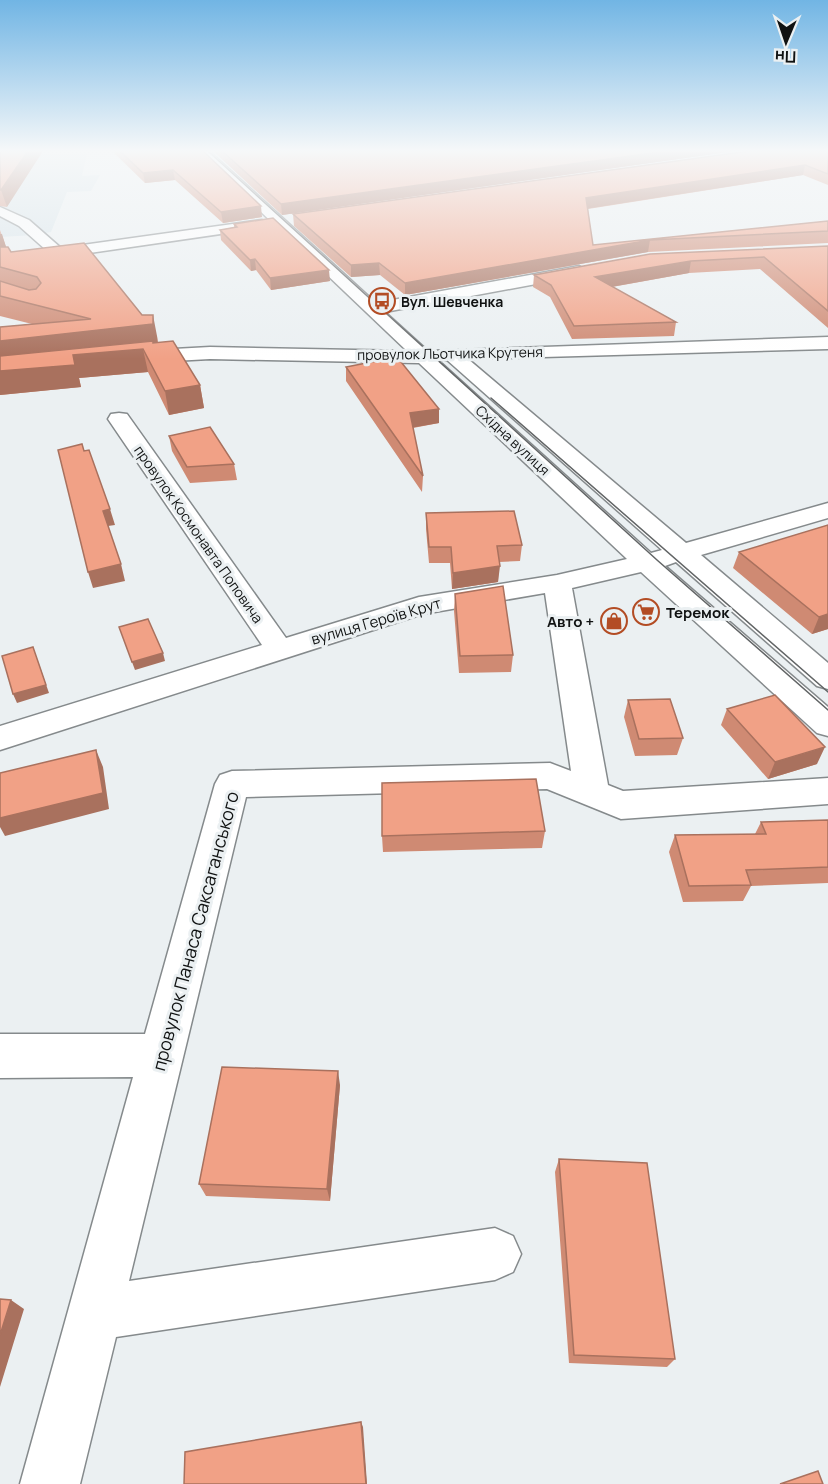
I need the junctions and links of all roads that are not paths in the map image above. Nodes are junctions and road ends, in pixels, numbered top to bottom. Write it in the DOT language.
graph roads {
  1 [pos="19,220"];
  2 [pos="286,220"];
  3 [pos="288,220"];
  4 [pos="58,253"];
  5 [pos="0,261"];
  6 [pos="591,269"];
  7 [pos="396,304"];
  8 [pos="371,309"];
  9 [pos="828,343"];
  10 [pos="451,354"];
  11 [pos="422,357"];
  12 [pos="117,359"];
  13 [pos="119,419"];
  14 [pos="828,510"];
  15 [pos="681,554"];
  16 [pos="646,563"];
  17 [pos="557,583"];
  18 [pos="279,649"];
  19 [pos="828,679"];
  20 [pos="828,725"];
  21 [pos="0,738"];
  22 [pos="828,791"];
  23 [pos="592,793"];
  24 [pos="161,1055"];
  25 [pos="0,1056"];
  26 [pos="495,1254"];
  27 [pos="94,1313"];
  28 [pos="50,1484"];
  1 -- 4 [label="street"];
  2 -- 4 [label="street"];
  3 -- 7 [label="street, Східна вулиця"];
  3 -- 8 [label="street, Східна вулиця"];
  4 -- 5 [label="street"];
  6 -- 7 [label="street"];
  7 -- 8 [label="street"];
  7 -- 10 [label="street, Східна вулиця"];
  8 -- 11 [label="street, Східна вулиця"];
  9 -- 10 [label="street, провулок Льотчика Крутеня"];
  10 -- 11 [label="street, провулок Льотчика Крутеня"];
  10 -- 15 [label="street, Східна вулиця"];
  11 -- 12 [label="street, провулок Льотчика Крутеня"];
  11 -- 16 [label="street, Східна вулиця"];
  13 -- 18 [label="street, провулок Космонавта Поповича"];
  14 -- 15 [label="street, вулиця Героїв Крут"];
  15 -- 16 [label="street, вулиця Героїв Крут"];
  15 -- 19 [label="street, Східна вулиця"];
  16 -- 17 [label="street, вулиця Героїв Крут"];
  16 -- 20 [label="street, Східна вулиця"];
  17 -- 18 [label="street, вулиця Героїв Крут"];
  17 -- 23 [label="street"];
  18 -- 21 [label="street, вулиця Героїв Крут"];
  22 -- 23 [label="street, провулок Панаса Саксаганського"];
  23 -- 24 [label="street, провулок Панаса Саксаганського"];
  24 -- 25 [label="street"];
  24 -- 27 [label="street, провулок Панаса Саксаганського"];
  26 -- 27 [label="street"];
  27 -- 28 [label="street, провулок Панаса Саксаганського"];
}
